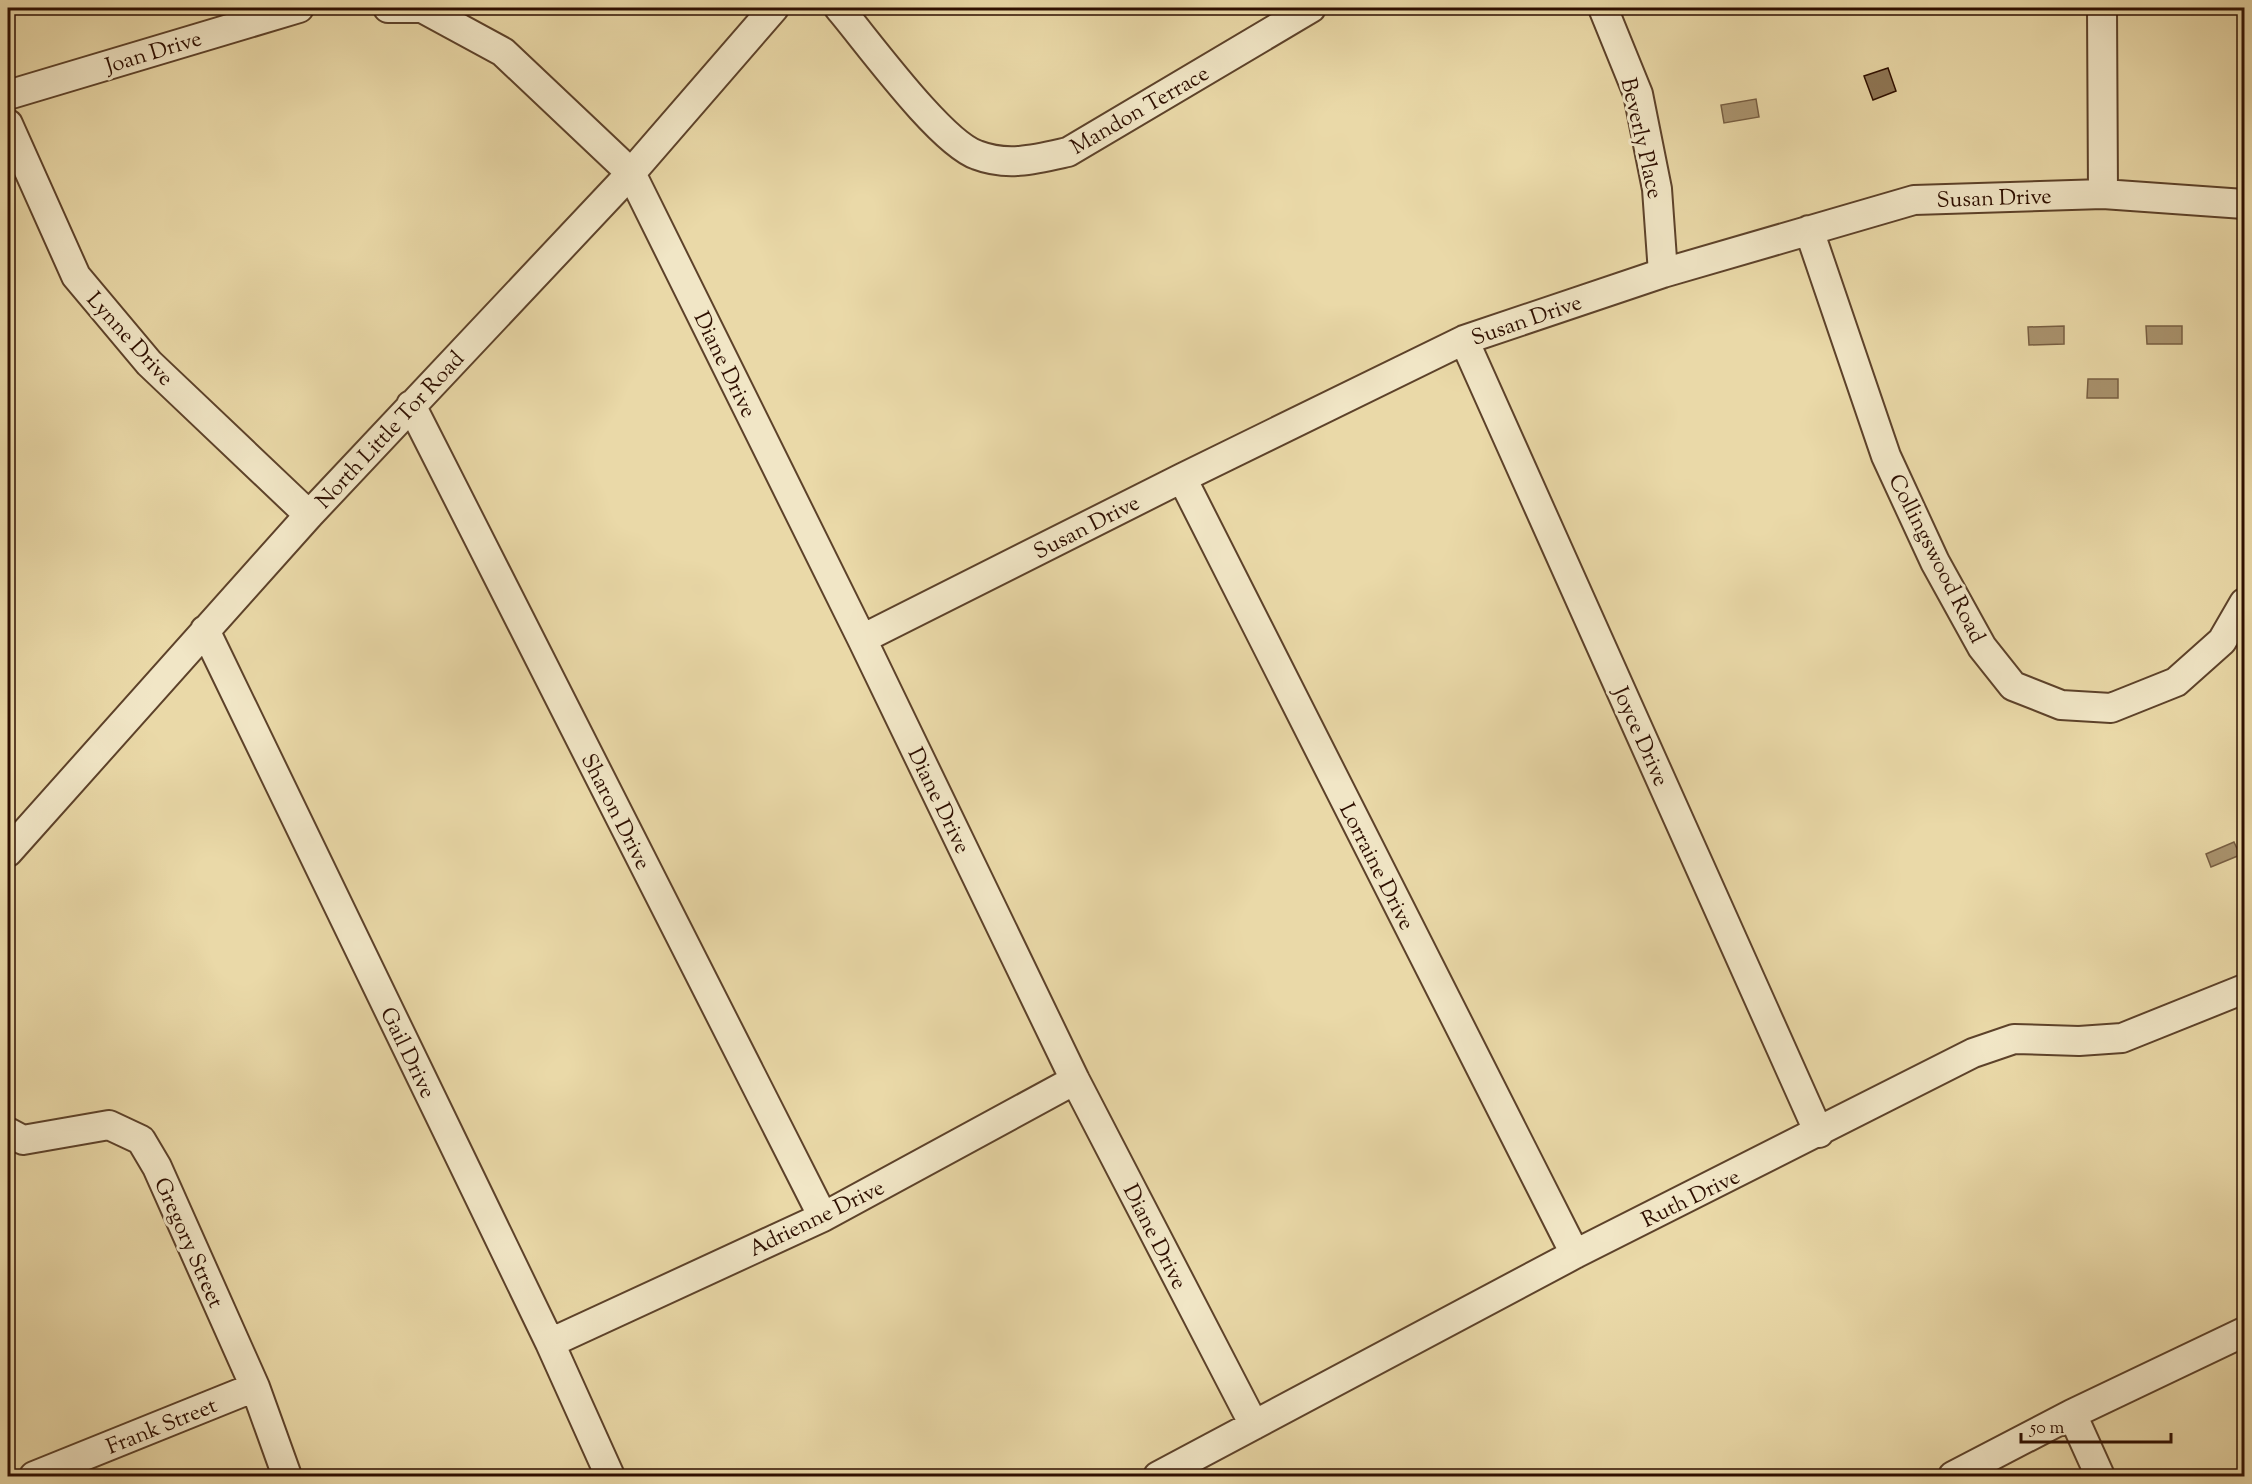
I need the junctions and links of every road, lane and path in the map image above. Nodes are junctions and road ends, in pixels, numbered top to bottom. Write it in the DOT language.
graph roads {
  1 [pos="298,8"];
  2 [pos="388,8"];
  3 [pos="774,8"];
  4 [pos="839,8"];
  5 [pos="1311,8"];
  6 [pos="1603,8"];
  7 [pos="2102,8"];
  8 [pos="8,95"];
  9 [pos="8,124"];
  10 [pos="631,173"];
  11 [pos="2103,194"];
  12 [pos="2244,204"];
  13 [pos="1809,230"];
  14 [pos="1663,273"];
  15 [pos="1464,340"];
  16 [pos="411,405"];
  17 [pos="1182,478"];
  18 [pos="309,515"];
  19 [pos="2244,603"];
  20 [pos="205,630"];
  21 [pos="862,639"];
  22 [pos="8,852"];
  23 [pos="2244,989"];
  24 [pos="1076,1080"];
  25 [pos="8,1132"];
  26 [pos="1819,1133"];
  27 [pos="823,1216"];
  28 [pos="1575,1254"];
  29 [pos="2244,1332"];
  30 [pos="550,1343"];
  31 [pos="255,1387"];
  32 [pos="2072,1414"];
  33 [pos="1254,1425"];
  34 [pos="34,1476"];
  35 [pos="287,1476"];
  36 [pos="610,1476"];
  37 [pos="1158,1476"];
  38 [pos="1953,1476"];
  39 [pos="2100,1476"];
  1 -- 8 [label="street, Joan Drive"];
  2 -- 10 [label="street"];
  3 -- 10 [label="street, North Little Tor Road"];
  4 -- 5 [label="street, Mandon Terrace"];
  6 -- 14 [label="street, Beverly Place"];
  7 -- 11 [label="street"];
  9 -- 18 [label="street, Lynne Drive"];
  10 -- 16 [label="street, North Little Tor Road"];
  10 -- 21 [label="street, Diane Drive"];
  11 -- 12 [label="street, Susan Drive"];
  11 -- 13 [label="street, Susan Drive"];
  13 -- 14 [label="street, Susan Drive"];
  13 -- 19 [label="street, Collingswood Road"];
  14 -- 15 [label="street, Susan Drive"];
  15 -- 17 [label="street, Susan Drive"];
  15 -- 26 [label="street, Joyce Drive"];
  16 -- 18 [label="street, North Little Tor Road"];
  16 -- 27 [label="street, Sharon Drive"];
  17 -- 21 [label="street, Susan Drive"];
  17 -- 28 [label="street, Lorraine Drive"];
  18 -- 20 [label="street, North Little Tor Road"];
  20 -- 22 [label="street, North Little Tor Road"];
  20 -- 30 [label="street, Gail Drive"];
  21 -- 24 [label="street, Diane Drive"];
  23 -- 26 [label="street, Ruth Drive"];
  24 -- 27 [label="street, Adrienne Drive"];
  24 -- 33 [label="street, Diane Drive"];
  25 -- 31 [label="street, Gregory Street"];
  26 -- 28 [label="street, Ruth Drive"];
  27 -- 30 [label="street, Adrienne Drive"];
  28 -- 33 [label="street, Ruth Drive"];
  29 -- 32 [label="street"];
  30 -- 36 [label="street, Gail Drive"];
  31 -- 34 [label="street, Frank Street"];
  31 -- 35 [label="street, Gregory Street"];
  32 -- 38 [label="street"];
  32 -- 39 [label="street"];
  33 -- 37 [label="street, Ruth Drive"];
}
